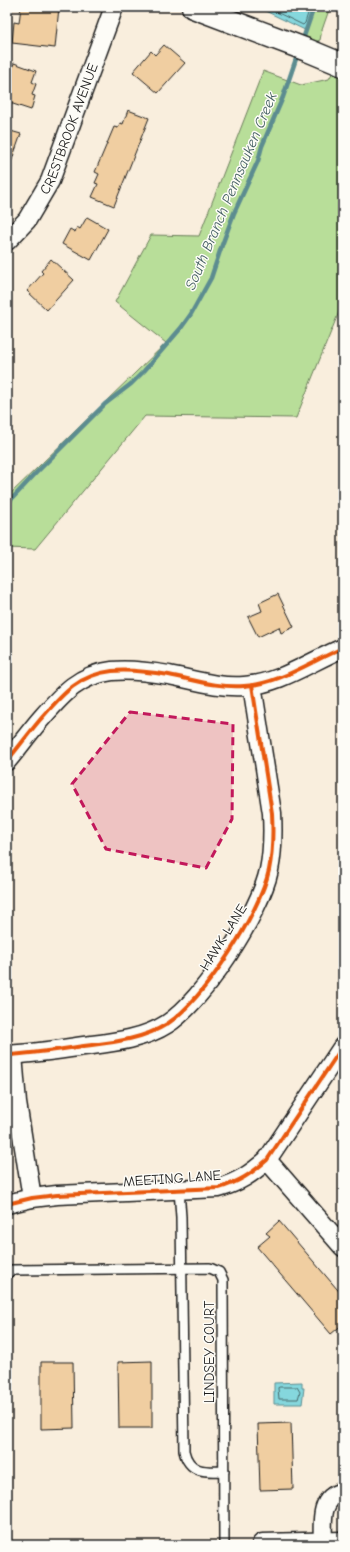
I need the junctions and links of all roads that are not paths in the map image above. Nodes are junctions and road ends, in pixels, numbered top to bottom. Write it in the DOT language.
graph roads {
  1 [pos="114,7"];
  2 [pos="193,7"];
  3 [pos="343,65"];
  4 [pos="7,241"];
  5 [pos="343,648"];
  6 [pos="252,685"];
  7 [pos="7,761"];
  8 [pos="343,1046"];
  9 [pos="10,1055"];
  10 [pos="267,1160"];
  11 [pos="179,1190"];
  12 [pos="32,1198"];
  13 [pos="7,1204"];
  14 [pos="343,1247"];
  15 [pos="181,1268"];
  16 [pos="7,1274"];
  17 [pos="224,1471"];
  18 [pos="343,1492"];
  19 [pos="330,1544"];
  20 [pos="224,1545"];
  21 [pos="263,1545"];
  1 -- 4 [label="street, CRESTBROOK AVENUE"];
  2 -- 3 [label="street"];
  5 -- 6 [label="street"];
  6 -- 7 [label="street"];
  6 -- 9 [label="street, HAWK LANE"];
  8 -- 10 [label="street, MEETING LANE"];
  9 -- 12 [label="street, HAWK LANE"];
  10 -- 11 [label="street, MEETING LANE"];
  10 -- 14 [label="street"];
  11 -- 12 [label="street, MEETING LANE"];
  11 -- 15 [label="lane, LINDSEY COURT"];
  12 -- 13 [label="street, MEETING LANE"];
  15 -- 16 [label="lane"];
  15 -- 17 [label="lane, LINDSEY COURT"];
  15 -- 17 [label="lane, LINDSEY COURT"];
  17 -- 20 [label="lane, LINDSEY COURT"];
  18 -- 19 [label="street"];
  19 -- 21 [label="street"];
}
